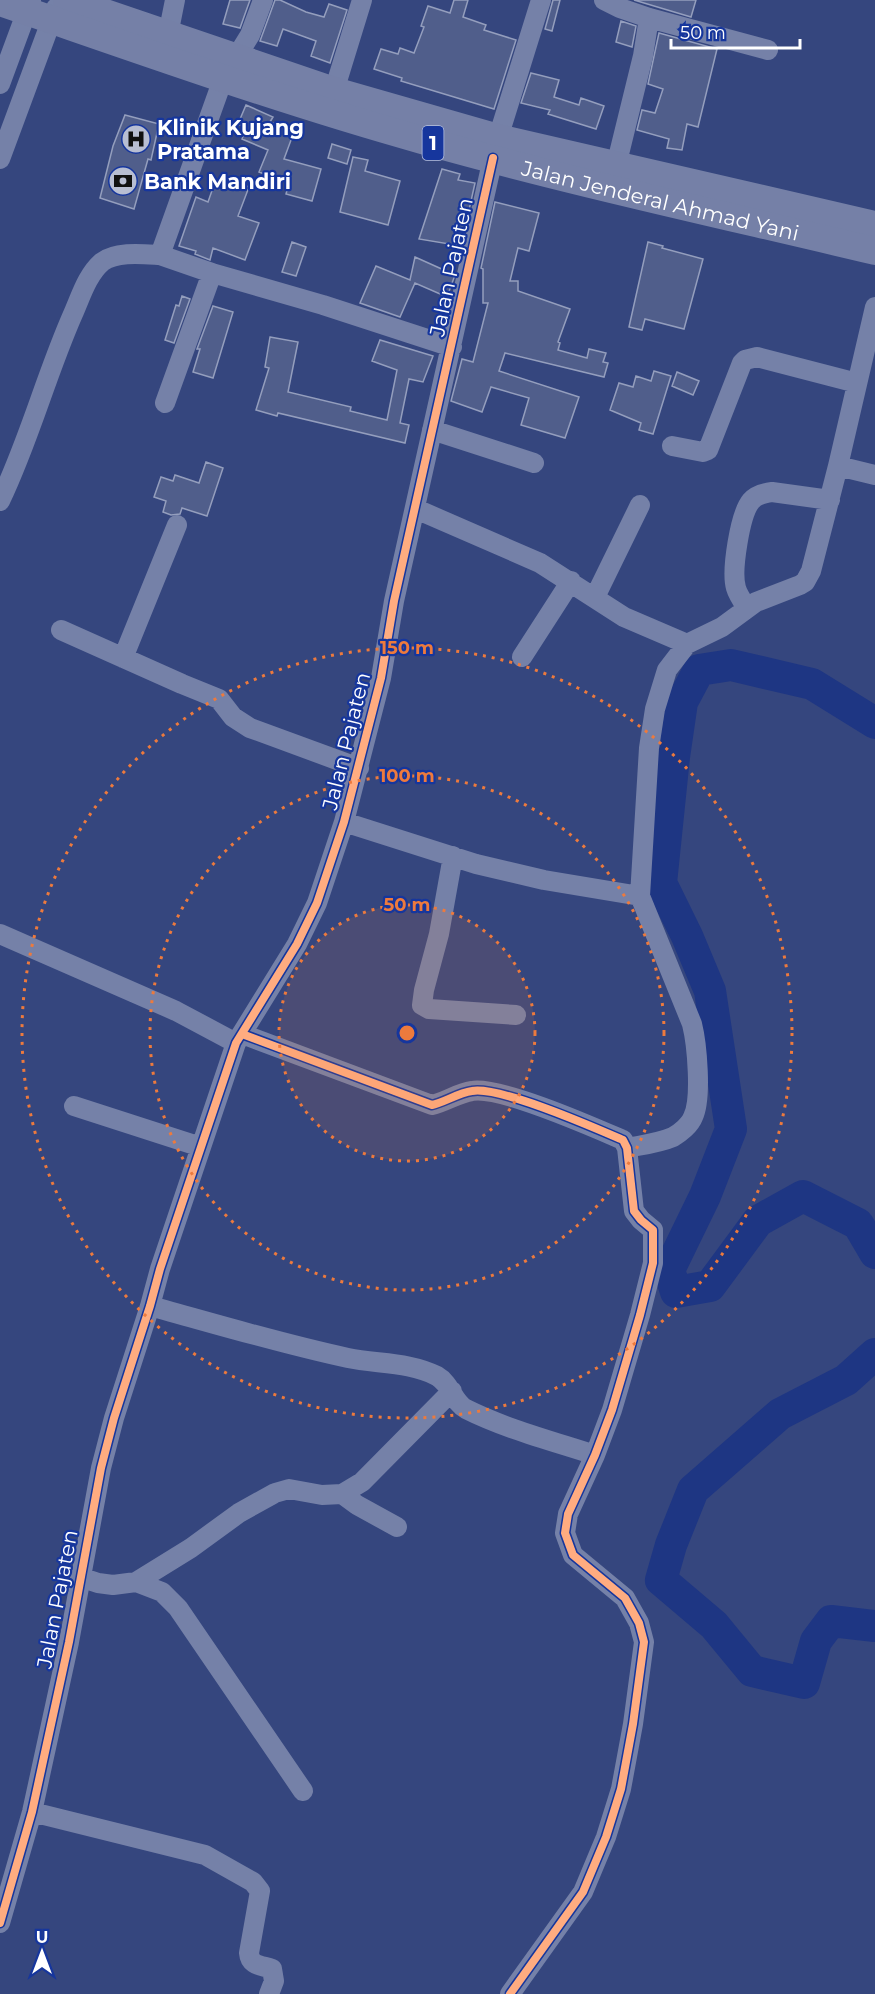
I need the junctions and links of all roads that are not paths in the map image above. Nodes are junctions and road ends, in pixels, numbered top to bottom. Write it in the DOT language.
graph roads {
  1 [pos="176,0"];
  2 [pos="263,0"];
  3 [pos="362,0"];
  4 [pos="541,0"];
  5 [pos="0,2"];
  6 [pos="615,3"];
  7 [pos="57,5"];
  8 [pos="649,18"];
  9 [pos="168,34"];
  10 [pos="768,50"];
  11 [pos="229,68"];
  12 [pos="0,84"];
  13 [pos="334,91"];
  14 [pos="495,148"];
  15 [pos="0,159"];
  16 [pos="616,166"];
  17 [pos="875,225"];
  18 [pos="875,251"];
  19 [pos="160,255"];
  20 [pos="212,273"];
  21 [pos="875,307"];
  22 [pos="452,347"];
  23 [pos="857,383"];
  24 [pos="165,403"];
  25 [pos="432,430"];
  26 [pos="672,446"];
  27 [pos="534,463"];
  28 [pos="838,466"];
  29 [pos="875,475"];
  30 [pos="830,500"];
  31 [pos="0,501"];
  32 [pos="640,505"];
  33 [pos="416,509"];
  34 [pos="177,525"];
  35 [pos="571,581"];
  36 [pos="595,597"];
  37 [pos="747,608"];
  38 [pos="61,630"];
  39 [pos="687,644"];
  40 [pos="522,657"];
  41 [pos="123,658"];
  42 [pos="359,768"];
  43 [pos="344,822"];
  44 [pos="453,856"];
  45 [pos="640,896"];
  46 [pos="0,934"];
  47 [pos="516,1015"];
  48 [pos="239,1038"];
  49 [pos="74,1106"];
  50 [pos="201,1147"];
  51 [pos="627,1148"];
  52 [pos="150,1306"];
  53 [pos="452,1391"];
  54 [pos="595,1455"];
  55 [pos="342,1494"];
  56 [pos="397,1527"];
  57 [pos="80,1577"];
  58 [pos="136,1582"];
  59 [pos="303,1791"];
  60 [pos="32,1812"];
  61 [pos="0,1923"];
  62 [pos="269,1994"];
  63 [pos="510,1994"];
  1 -- 9 [label="street"];
  2 -- 11 [label="street"];
  3 -- 13 [label="street"];
  4 -- 14 [label="street, Jalan Pajaten"];
  5 -- 7 [label="highway, Jalan Jenderal Ahmad Yani / 1"];
  6 -- 8 [label="street"];
  7 -- 9 [label="highway, Jalan Jenderal Ahmad Yani / 1"];
  7 -- 11 [label="highway, Jalan Jenderal Ahmad Yani / 1"];
  7 -- 12 [label="street"];
  7 -- 15 [label="street"];
  8 -- 10 [label="street"];
  8 -- 16 [label="street"];
  9 -- 11 [label="highway, Jalan Jenderal Ahmad Yani / 1"];
  11 -- 13 [label="highway, Jalan Jenderal Ahmad Yani / 1"];
  11 -- 14 [label="highway, Jalan Jenderal Ahmad Yani / 1"];
  11 -- 19 [label="street"];
  13 -- 14 [label="highway, Jalan Jenderal Ahmad Yani / 1"];
  14 -- 16 [label="highway, Jalan Jenderal Ahmad Yani / 1"];
  14 -- 18 [label="highway, Jalan Jenderal Ahmad Yani / 1"];
  14 -- 22 [label="street, Jalan Pajaten"];
  16 -- 17 [label="highway, Jalan Jenderal Ahmad Yani / 1"];
  19 -- 20 [label="street"];
  19 -- 31 [label="street"];
  20 -- 22 [label="street"];
  20 -- 24 [label="street"];
  21 -- 23 [label="street"];
  22 -- 25 [label="street, Jalan Pajaten"];
  23 -- 26 [label="street"];
  23 -- 28 [label="street"];
  25 -- 27 [label="street"];
  25 -- 33 [label="street, Jalan Pajaten"];
  28 -- 29 [label="street"];
  28 -- 30 [label="street"];
  30 -- 37 [label="street"];
  30 -- 37 [label="street"];
  32 -- 36 [label="street"];
  33 -- 35 [label="street"];
  33 -- 42 [label="street, Jalan Pajaten"];
  34 -- 41 [label="street"];
  35 -- 36 [label="street"];
  35 -- 40 [label="street"];
  36 -- 39 [label="street"];
  37 -- 39 [label="street"];
  38 -- 41 [label="street"];
  39 -- 45 [label="street"];
  41 -- 42 [label="street"];
  42 -- 43 [label="street, Jalan Pajaten"];
  43 -- 44 [label="street"];
  43 -- 48 [label="street, Jalan Pajaten"];
  44 -- 45 [label="street"];
  44 -- 47 [label="street"];
  45 -- 51 [label="street"];
  46 -- 48 [label="street"];
  48 -- 50 [label="street, Jalan Pajaten"];
  48 -- 51 [label="street"];
  49 -- 50 [label="street"];
  50 -- 52 [label="street, Jalan Pajaten"];
  51 -- 54 [label="street"];
  52 -- 53 [label="street"];
  52 -- 57 [label="street, Jalan Pajaten"];
  53 -- 54 [label="street"];
  53 -- 55 [label="street"];
  54 -- 63 [label="street"];
  55 -- 56 [label="street"];
  55 -- 58 [label="street"];
  57 -- 58 [label="street"];
  57 -- 60 [label="street, Jalan Pajaten"];
  58 -- 59 [label="street"];
  60 -- 61 [label="street, Jalan Pajaten"];
  60 -- 62 [label="street"];
}
